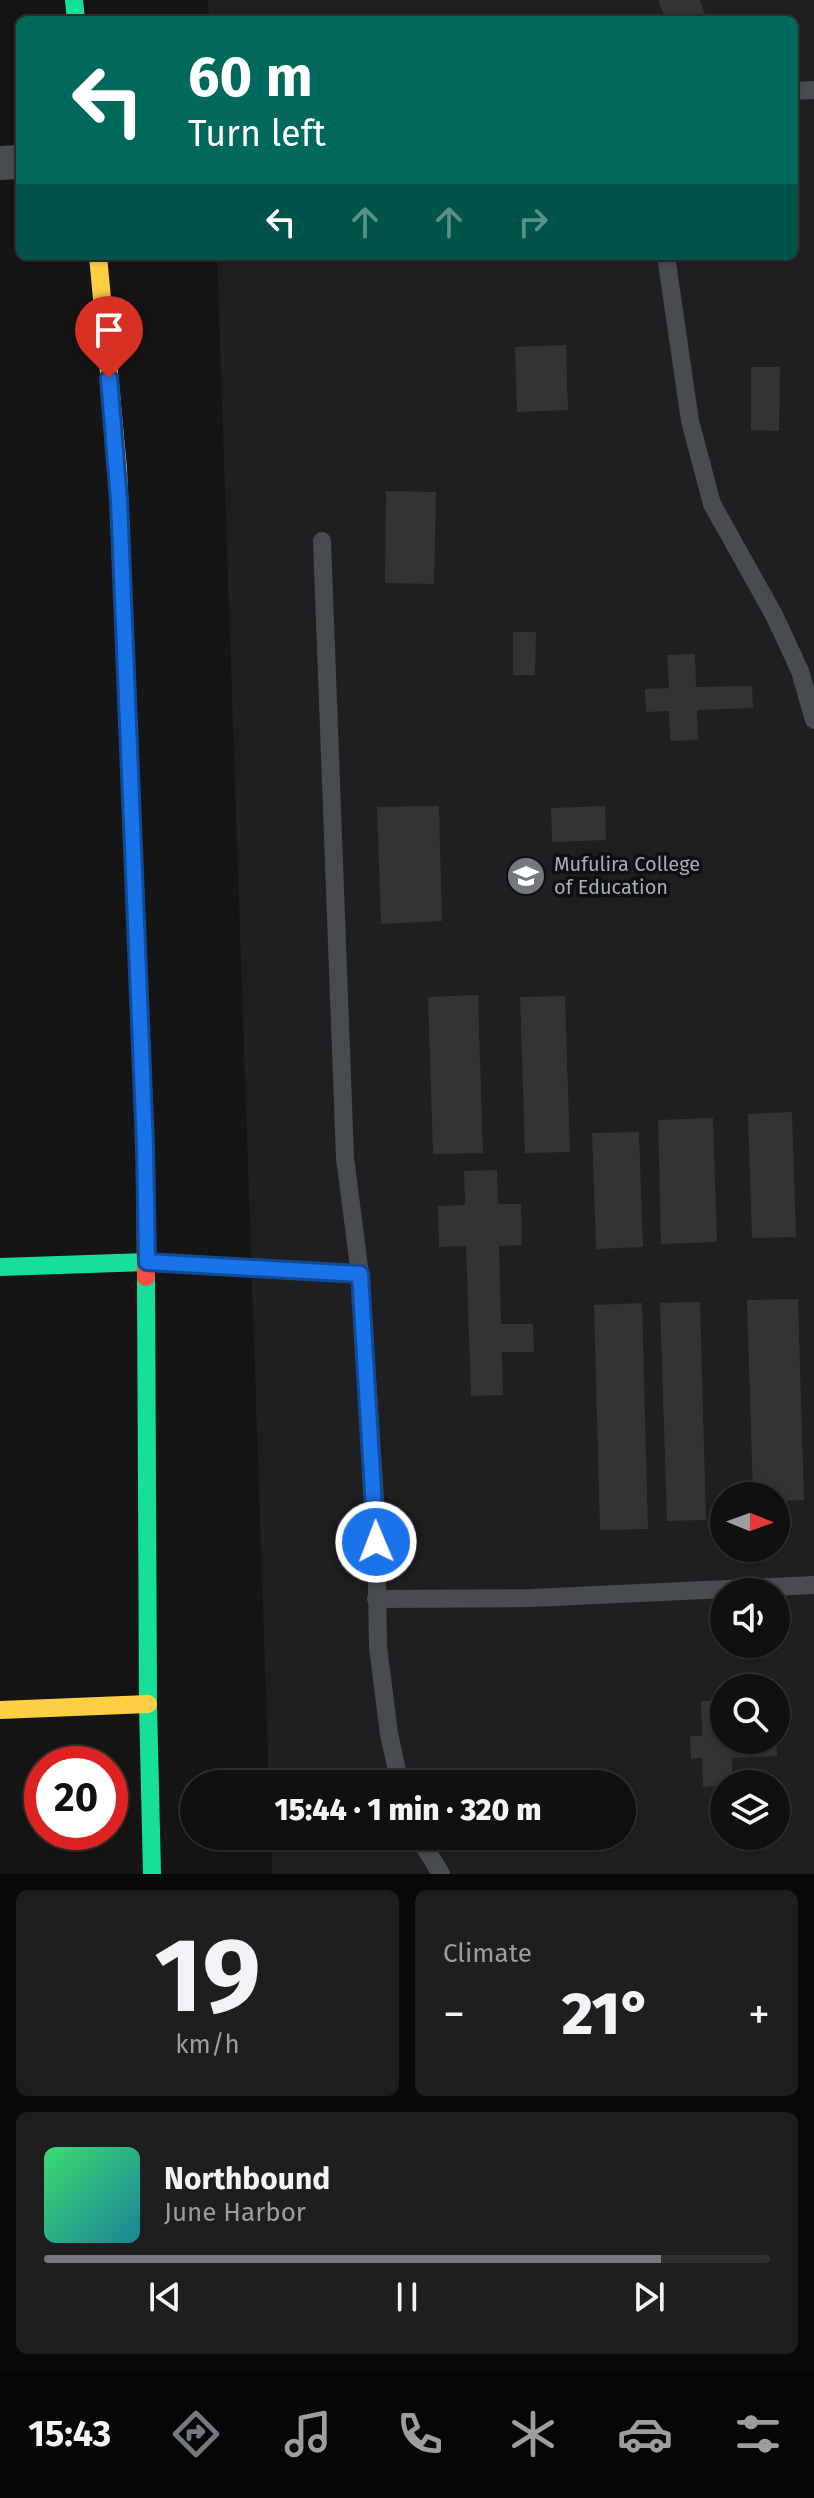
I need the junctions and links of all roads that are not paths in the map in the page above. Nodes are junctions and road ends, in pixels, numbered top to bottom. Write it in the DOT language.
graph roads {
  1 [pos="98,260"];
  2 [pos="667,260"];
  3 [pos="322,541"];
  4 [pos="814,720"];
  5 [pos="147,1262"];
  6 [pos="0,1267"];
  7 [pos="360,1274"];
  8 [pos="814,1585"];
  9 [pos="376,1599"];
  10 [pos="148,1704"];
  11 [pos="0,1710"];
  12 [pos="397,1770"];
  13 [pos="426,1850"];
  14 [pos="152,1874"];
  15 [pos="441,1874"];
  1 -- 5 [label="main road"];
  2 -- 4 [label="lane"];
  3 -- 7 [label="lane"];
  5 -- 6 [label="main road"];
  5 -- 7 [label="lane"];
  5 -- 10 [label="main road"];
  7 -- 9 [label="lane"];
  8 -- 9 [label="lane"];
  9 -- 12 [label="lane"];
  10 -- 11 [label="main road"];
  10 -- 14 [label="main road"];
  13 -- 15 [label="lane"];
}
